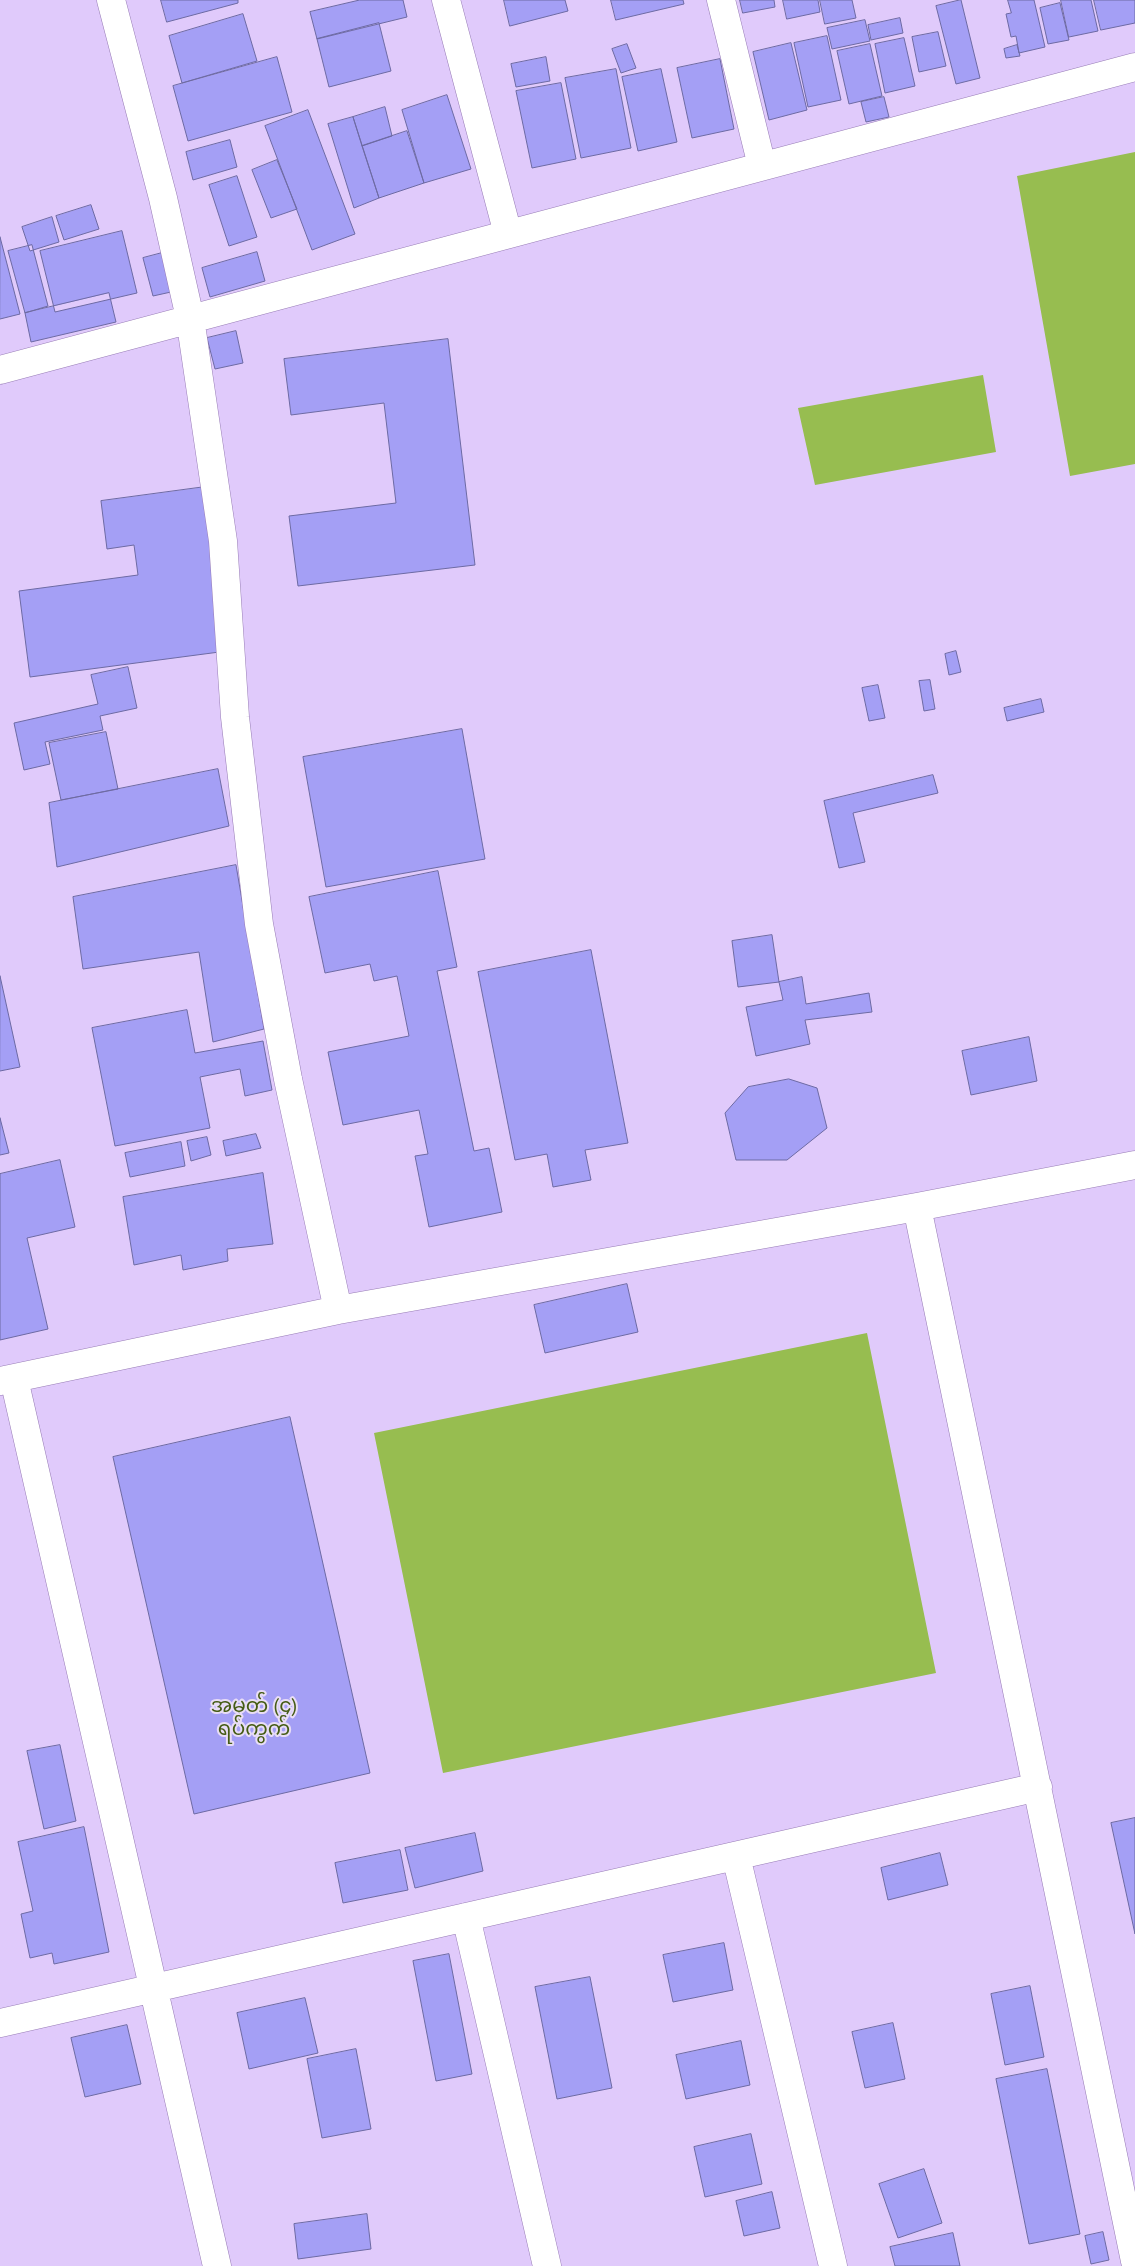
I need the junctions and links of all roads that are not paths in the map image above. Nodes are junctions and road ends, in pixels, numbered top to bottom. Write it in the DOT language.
graph roads {
  1 [pos="111,0"];
  2 [pos="446,0"];
  3 [pos="721,0"];
  4 [pos="1135,68"];
  5 [pos="762,166"];
  6 [pos="508,234"];
  7 [pos="190,318"];
  8 [pos="0,370"];
  9 [pos="1135,1165"];
  10 [pos="917,1207"];
  11 [pos="338,1310"];
  12 [pos="7,1380"];
  13 [pos="1038,1787"];
  14 [pos="736,1856"];
  15 [pos="466,1917"];
  16 [pos="154,1989"];
  17 [pos="0,2022"];
  18 [pos="1135,2262"];
  19 [pos="217,2266"];
  20 [pos="548,2266"];
  21 [pos="834,2266"];
  1 -- 7 [label="street"];
  2 -- 6 [label="street"];
  3 -- 5 [label="street"];
  4 -- 5 [label="street"];
  5 -- 6 [label="street"];
  6 -- 7 [label="street"];
  7 -- 8 [label="street"];
  7 -- 11 [label="street"];
  9 -- 10 [label="street"];
  10 -- 11 [label="street"];
  10 -- 13 [label="street"];
  11 -- 12 [label="street"];
  12 -- 16 [label="street"];
  13 -- 14 [label="street"];
  13 -- 18 [label="street"];
  14 -- 15 [label="street"];
  14 -- 21 [label="street"];
  15 -- 16 [label="street"];
  15 -- 20 [label="street"];
  16 -- 17 [label="street"];
  16 -- 19 [label="street"];
}
